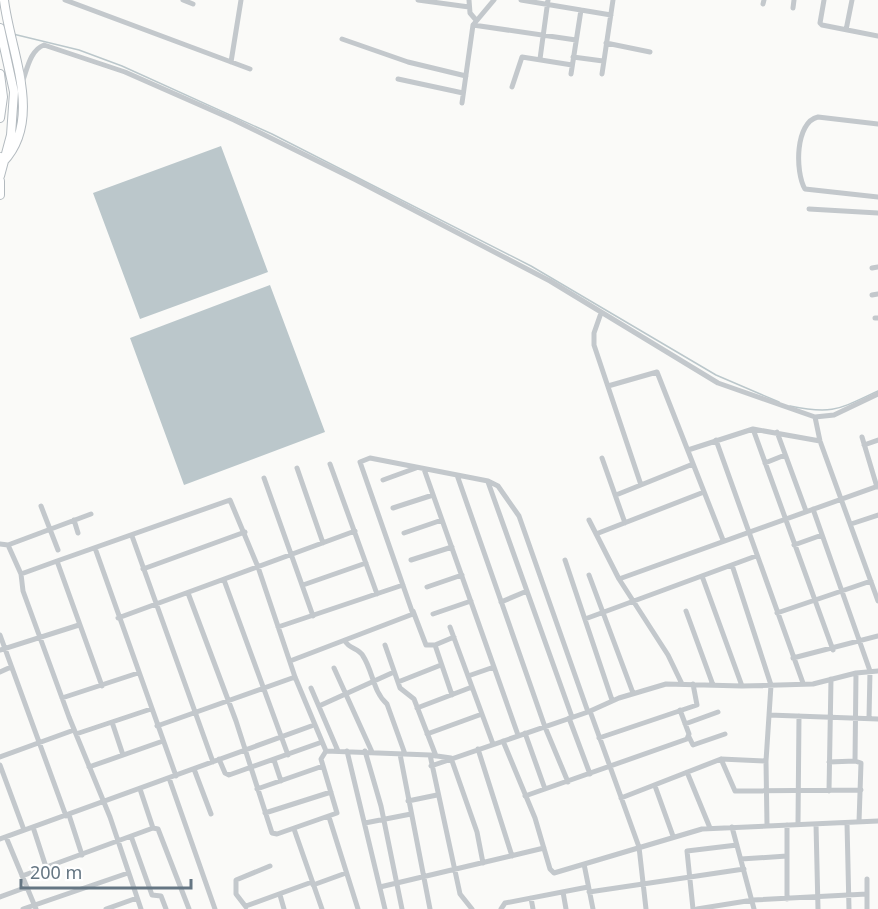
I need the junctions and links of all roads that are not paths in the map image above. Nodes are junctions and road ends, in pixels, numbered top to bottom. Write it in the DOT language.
graph roads {
  1 [pos="4,0"];
  2 [pos="65,0"];
  3 [pos="85,0"];
  4 [pos="183,0"];
  5 [pos="241,0"];
  6 [pos="418,0"];
  7 [pos="469,0"];
  8 [pos="494,0"];
  9 [pos="521,0"];
  10 [pos="613,0"];
  11 [pos="794,0"];
  12 [pos="824,0"];
  13 [pos="852,0"];
  14 [pos="548,2"];
  15 [pos="193,4"];
  16 [pos="84,7"];
  17 [pos="470,7"];
  18 [pos="793,8"];
  19 [pos="581,10"];
  20 [pos="611,15"];
  21 [pos="474,23"];
  22 [pos="3,26"];
  23 [pos="846,30"];
  24 [pos="543,35"];
  25 [pos="878,36"];
  26 [pos="342,39"];
  27 [pos="576,40"];
  28 [pos="606,43"];
  29 [pos="650,52"];
  30 [pos="573,57"];
  31 [pos="540,59"];
  32 [pos="603,61"];
  33 [pos="231,62"];
  34 [pos="572,65"];
  35 [pos="250,69"];
  36 [pos="0,74"];
  37 [pos="571,74"];
  38 [pos="602,74"];
  39 [pos="466,76"];
  40 [pos="398,79"];
  41 [pos="21,84"];
  42 [pos="512,87"];
  43 [pos="463,93"];
  44 [pos="462,103"];
  45 [pos="0,118"];
  46 [pos="878,123"];
  47 [pos="1,160"];
  48 [pos="0,175"];
  49 [pos="0,181"];
  50 [pos="0,195"];
  51 [pos="878,197"];
  52 [pos="809,209"];
  53 [pos="878,213"];
  54 [pos="601,313"];
  55 [pos="608,386"];
  56 [pos="878,394"];
  57 [pos="815,417"];
  58 [pos="753,429"];
  59 [pos="777,432"];
  60 [pos="862,437"];
  61 [pos="716,440"];
  62 [pos="878,440"];
  63 [pos="820,441"];
  64 [pos="864,444"];
  65 [pos="688,450"];
  66 [pos="785,455"];
  67 [pos="602,458"];
  68 [pos="765,463"];
  69 [pos="330,464"];
  70 [pos="693,464"];
  71 [pos="297,468"];
  72 [pos="421,468"];
  73 [pos="457,475"];
  74 [pos="264,478"];
  75 [pos="383,480"];
  76 [pos="488,481"];
  77 [pos="641,485"];
  78 [pos="878,486"];
  79 [pos="704,492"];
  80 [pos="434,495"];
  81 [pos="616,495"];
  82 [pos="842,499"];
  83 [pos="41,506"];
  84 [pos="393,508"];
  85 [pos="813,509"];
  86 [pos="806,511"];
  87 [pos="91,514"];
  88 [pos="878,515"];
  89 [pos="785,519"];
  90 [pos="74,520"];
  91 [pos="442,520"];
  92 [pos="589,520"];
  93 [pos="625,523"];
  94 [pos="851,524"];
  95 [pos="50,529"];
  96 [pos="355,531"];
  97 [pos="748,531"];
  98 [pos="244,532"];
  99 [pos="78,533"];
  100 [pos="404,533"];
  101 [pos="596,534"];
  102 [pos="822,535"];
  103 [pos="132,536"];
  104 [pos="723,540"];
  105 [pos="323,543"];
  106 [pos="0,544"];
  107 [pos="794,545"];
  108 [pos="8,546"];
  109 [pos="452,547"];
  110 [pos="95,548"];
  111 [pos="58,550"];
  112 [pos="292,555"];
  113 [pos="756,556"];
  114 [pos="411,560"];
  115 [pos="565,560"];
  116 [pos="57,561"];
  117 [pos="366,563"];
  118 [pos="732,565"];
  119 [pos="258,567"];
  120 [pos="143,569"];
  121 [pos="21,574"];
  122 [pos="462,575"];
  123 [pos="589,575"];
  124 [pos="702,576"];
  125 [pos="619,579"];
  126 [pos="224,580"];
  127 [pos="871,581"];
  128 [pos="303,585"];
  129 [pos="403,585"];
  130 [pos="427,587"];
  131 [pos="527,591"];
  132 [pos="841,591"];
  133 [pos="188,593"];
  134 [pos="377,594"];
  135 [pos="632,600"];
  136 [pos="471,601"];
  137 [pos="814,601"];
  138 [pos="878,601"];
  139 [pos="501,602"];
  140 [pos="154,605"];
  141 [pos="412,610"];
  142 [pos="686,610"];
  143 [pos="603,612"];
  144 [pos="777,613"];
  145 [pos="433,614"];
  146 [pos="313,616"];
  147 [pos="118,618"];
  148 [pos="585,619"];
  149 [pos="79,624"];
  150 [pos="279,627"];
  151 [pos="450,627"];
  152 [pos="0,635"];
  153 [pos="454,636"];
  154 [pos="878,636"];
  155 [pos="40,638"];
  156 [pos="345,641"];
  157 [pos="860,643"];
  158 [pos="385,645"];
  159 [pos="435,645"];
  160 [pos="2,649"];
  161 [pos="833,650"];
  162 [pos="794,658"];
  163 [pos="290,661"];
  164 [pos="441,665"];
  165 [pos="494,667"];
  166 [pos="12,668"];
  167 [pos="334,668"];
  168 [pos="870,671"];
  169 [pos="878,671"];
  170 [pos="0,672"];
  171 [pos="394,672"];
  172 [pos="138,673"];
  173 [pos="856,673"];
  174 [pos="468,676"];
  175 [pos="295,677"];
  176 [pos="831,680"];
  177 [pos="374,681"];
  178 [pos="398,682"];
  179 [pos="803,683"];
  180 [pos="682,684"];
  181 [pos="693,684"];
  182 [pos="713,685"];
  183 [pos="771,685"];
  184 [pos="102,686"];
  185 [pos="742,686"];
  186 [pos="472,687"];
  187 [pos="262,688"];
  188 [pos="311,688"];
  189 [pos="347,693"];
  190 [pos="633,693"];
  191 [pos="452,695"];
  192 [pos="62,698"];
  193 [pos="612,700"];
  194 [pos="229,701"];
  195 [pos="319,706"];
  196 [pos="417,708"];
  197 [pos="151,709"];
  198 [pos="680,710"];
  199 [pos="589,712"];
  200 [pos="718,712"];
  201 [pos="194,713"];
  202 [pos="482,714"];
  203 [pos="769,715"];
  204 [pos="799,716"];
  205 [pos="830,717"];
  206 [pos="855,717"];
  207 [pos="571,718"];
  208 [pos="869,718"];
  209 [pos="878,719"];
  210 [pos="112,722"];
  211 [pos="314,724"];
  212 [pos="685,724"];
  213 [pos="157,726"];
  214 [pos="545,727"];
  215 [pos="75,732"];
  216 [pos="428,734"];
  217 [pos="522,734"];
  218 [pos="725,734"];
  219 [pos="281,737"];
  220 [pos="689,737"];
  221 [pos="599,738"];
  222 [pos="163,741"];
  223 [pos="502,741"];
  224 [pos="322,742"];
  225 [pos="39,743"];
  226 [pos="493,744"];
  227 [pos="245,749"];
  228 [pos="478,749"];
  229 [pos="326,751"];
  230 [pos="338,751"];
  231 [pos="346,751"];
  232 [pos="365,751"];
  233 [pos="372,752"];
  234 [pos="403,754"];
  235 [pos="123,755"];
  236 [pos="288,755"];
  237 [pos="433,755"];
  238 [pos="0,757"];
  239 [pos="451,758"];
  240 [pos="219,759"];
  241 [pos="721,759"];
  242 [pos="274,760"];
  243 [pos="766,761"];
  244 [pos="855,761"];
  245 [pos="213,762"];
  246 [pos="829,762"];
  247 [pos="0,765"];
  248 [pos="430,765"];
  249 [pos="323,766"];
  250 [pos="89,767"];
  251 [pos="609,767"];
  252 [pos="250,768"];
  253 [pos="194,769"];
  254 [pos="687,772"];
  255 [pos="590,774"];
  256 [pos="172,777"];
  257 [pos="281,781"];
  258 [pos="568,782"];
  259 [pos="655,786"];
  260 [pos="140,789"];
  261 [pos="257,789"];
  262 [pos="545,789"];
  263 [pos="767,790"];
  264 [pos="861,790"];
  265 [pos="829,791"];
  266 [pos="331,792"];
  267 [pos="798,792"];
  268 [pos="437,795"];
  269 [pos="525,796"];
  270 [pos="621,798"];
  271 [pos="408,801"];
  272 [pos="103,803"];
  273 [pos="265,813"];
  274 [pos="211,814"];
  275 [pos="411,814"];
  276 [pos="67,816"];
  277 [pos="329,817"];
  278 [pos="383,819"];
  279 [pos="878,820"];
  280 [pos="859,822"];
  281 [pos="365,823"];
  282 [pos="847,823"];
  283 [pos="798,824"];
  284 [pos="816,824"];
  285 [pos="767,825"];
  286 [pos="787,825"];
  287 [pos="33,827"];
  288 [pos="732,827"];
  289 [pos="153,828"];
  290 [pos="710,828"];
  291 [pos="294,829"];
  292 [pos="24,830"];
  293 [pos="131,836"];
  294 [pos="673,836"];
  295 [pos="3,838"];
  296 [pos="118,841"];
  297 [pos="737,845"];
  298 [pos="639,847"];
  299 [pos="544,848"];
  300 [pos="82,855"];
  301 [pos="512,856"];
  302 [pos="787,856"];
  303 [pos="741,859"];
  304 [pos="483,863"];
  305 [pos="584,864"];
  306 [pos="270,866"];
  307 [pos="46,867"];
  308 [pos="454,869"];
  309 [pos="744,869"];
  310 [pos="129,873"];
  311 [pos="346,873"];
  312 [pos="22,876"];
  313 [pos="424,876"];
  314 [pos="688,877"];
  315 [pos="867,879"];
  316 [pos="313,883"];
  317 [pos="396,883"];
  318 [pos="643,885"];
  319 [pos="27,887"];
  320 [pos="380,887"];
  321 [pos="589,890"];
  322 [pos="563,892"];
  323 [pos="867,894"];
  324 [pos="280,895"];
  325 [pos="850,896"];
  326 [pos="0,897"];
  327 [pos="818,897"];
  328 [pos="137,898"];
  329 [pos="531,898"];
  330 [pos="787,899"];
  331 [pos="753,900"];
  332 [pos="35,907"];
  333 [pos="246,908"];
  334 [pos="24,909"];
  335 [pos="106,909"];
  336 [pos="141,909"];
  337 [pos="166,909"];
  338 [pos="189,909"];
  339 [pos="215,909"];
  340 [pos="284,909"];
  341 [pos="322,909"];
  342 [pos="358,909"];
  343 [pos="385,909"];
  344 [pos="402,909"];
  345 [pos="430,909"];
  346 [pos="472,909"];
  347 [pos="501,909"];
  348 [pos="533,909"];
  349 [pos="566,909"];
  350 [pos="592,909"];
  351 [pos="646,909"];
  352 [pos="695,909"];
  353 [pos="754,909"];
  354 [pos="818,909"];
  355 [pos="849,909"];
  356 [pos="867,909"];
  1 -- 22 [label="main road"];
  2 -- 16 [label="street"];
  3 -- 16 [label="street"];
  4 -- 15 [label="street"];
  5 -- 33 [label="street"];
  6 -- 17 [label="street"];
  7 -- 17 [label="street"];
  8 -- 21 [label="street"];
  9 -- 14 [label="street"];
  10 -- 20 [label="street"];
  11 -- 18 [label="street"];
  12 -- 23 [label="street"];
  13 -- 23 [label="street"];
  14 -- 19 [label="street"];
  14 -- 24 [label="street"];
  16 -- 33 [label="street"];
  17 -- 21 [label="street"];
  19 -- 20 [label="street"];
  19 -- 27 [label="street"];
  20 -- 28 [label="street"];
  21 -- 24 [label="street"];
  21 -- 39 [label="street"];
  22 -- 41 [label="main road"];
  22 -- 47 [label="main road"];
  23 -- 25 [label="street"];
  24 -- 27 [label="street"];
  24 -- 31 [label="street"];
  26 -- 39 [label="street"];
  27 -- 30 [label="street"];
  28 -- 29 [label="street"];
  28 -- 32 [label="street"];
  30 -- 32 [label="street"];
  30 -- 34 [label="street"];
  31 -- 34 [label="street"];
  31 -- 42 [label="street"];
  32 -- 38 [label="street"];
  33 -- 35 [label="street"];
  34 -- 37 [label="street"];
  36 -- 45 [label="main road"];
  39 -- 43 [label="street"];
  40 -- 43 [label="street"];
  41 -- 47 [label="main road"];
  41 -- 54 [label="street"];
  43 -- 44 [label="street"];
  46 -- 51 [label="street"];
  47 -- 48 [label="main road"];
  49 -- 50 [label="main road"];
  52 -- 53 [label="street"];
  54 -- 55 [label="street"];
  54 -- 57 [label="street"];
  55 -- 65 [label="street"];
  55 -- 77 [label="street"];
  56 -- 57 [label="street"];
  57 -- 63 [label="street"];
  58 -- 59 [label="street"];
  58 -- 61 [label="street"];
  58 -- 68 [label="street"];
  59 -- 63 [label="street"];
  59 -- 66 [label="street"];
  60 -- 64 [label="street"];
  61 -- 65 [label="street"];
  61 -- 97 [label="street"];
  62 -- 64 [label="street"];
  63 -- 82 [label="street"];
  64 -- 78 [label="street"];
  65 -- 70 [label="street"];
  66 -- 68 [label="street"];
  66 -- 86 [label="street"];
  67 -- 81 [label="street"];
  68 -- 89 [label="street"];
  69 -- 96 [label="street"];
  70 -- 77 [label="street"];
  70 -- 79 [label="street"];
  71 -- 105 [label="street"];
  72 -- 73 [label="street"];
  72 -- 75 [label="street"];
  72 -- 80 [label="street"];
  72 -- 129 [label="street"];
  73 -- 76 [label="street"];
  73 -- 139 [label="street"];
  74 -- 112 [label="street"];
  76 -- 131 [label="street"];
  76 -- 199 [label="street"];
  77 -- 81 [label="street"];
  78 -- 82 [label="street"];
  79 -- 93 [label="street"];
  79 -- 104 [label="street"];
  80 -- 84 [label="street"];
  80 -- 91 [label="street"];
  81 -- 93 [label="street"];
  82 -- 85 [label="street"];
  82 -- 94 [label="street"];
  83 -- 95 [label="street"];
  85 -- 86 [label="street"];
  85 -- 102 [label="street"];
  86 -- 89 [label="street"];
  87 -- 90 [label="street"];
  88 -- 94 [label="street"];
  89 -- 97 [label="street"];
  89 -- 107 [label="street"];
  90 -- 95 [label="street"];
  90 -- 99 [label="street"];
  91 -- 100 [label="street"];
  91 -- 109 [label="street"];
  92 -- 101 [label="street"];
  93 -- 101 [label="street"];
  94 -- 127 [label="street"];
  95 -- 108 [label="street"];
  95 -- 111 [label="street"];
  96 -- 105 [label="street"];
  96 -- 117 [label="street"];
  97 -- 104 [label="street"];
  97 -- 113 [label="street"];
  98 -- 103 [label="street"];
  98 -- 119 [label="street"];
  98 -- 120 [label="street"];
  101 -- 125 [label="street"];
  102 -- 107 [label="street"];
  102 -- 132 [label="street"];
  103 -- 110 [label="street"];
  103 -- 120 [label="street"];
  104 -- 125 [label="street"];
  105 -- 112 [label="street"];
  106 -- 108 [label="street"];
  107 -- 137 [label="street"];
  108 -- 121 [label="street"];
  109 -- 114 [label="street"];
  109 -- 122 [label="street"];
  110 -- 116 [label="street"];
  110 -- 147 [label="street"];
  112 -- 119 [label="street"];
  112 -- 128 [label="street"];
  113 -- 118 [label="street"];
  113 -- 144 [label="street"];
  115 -- 148 [label="street"];
  116 -- 121 [label="street"];
  116 -- 149 [label="street"];
  117 -- 128 [label="street"];
  117 -- 134 [label="street"];
  118 -- 124 [label="street"];
  118 -- 183 [label="street"];
  119 -- 126 [label="street"];
  119 -- 150 [label="street"];
  120 -- 140 [label="street"];
  121 -- 155 [label="street"];
  122 -- 130 [label="street"];
  122 -- 136 [label="street"];
  123 -- 143 [label="street"];
  124 -- 135 [label="street"];
  124 -- 185 [label="street"];
  125 -- 135 [label="street"];
  126 -- 133 [label="street"];
  126 -- 187 [label="street"];
  127 -- 132 [label="street"];
  127 -- 138 [label="street"];
  128 -- 146 [label="street"];
  129 -- 134 [label="street"];
  129 -- 141 [label="street"];
  131 -- 139 [label="street"];
  131 -- 207 [label="street"];
  132 -- 137 [label="street"];
  132 -- 157 [label="street"];
  133 -- 140 [label="street"];
  133 -- 194 [label="street"];
  134 -- 146 [label="street"];
  135 -- 143 [label="street"];
  135 -- 180 [label="street"];
  136 -- 145 [label="street"];
  136 -- 165 [label="street"];
  137 -- 144 [label="street"];
  137 -- 161 [label="street"];
  139 -- 214 [label="street"];
  140 -- 147 [label="street"];
  140 -- 201 [label="street"];
  141 -- 156 [label="street"];
  141 -- 159 [label="street"];
  142 -- 182 [label="street"];
  143 -- 148 [label="street"];
  143 -- 190 [label="street"];
  144 -- 162 [label="street"];
  146 -- 150 [label="street"];
  147 -- 172 [label="street"];
  148 -- 193 [label="street"];
  149 -- 155 [label="street"];
  149 -- 184 [label="street"];
  150 -- 163 [label="street"];
  151 -- 153 [label="street"];
  152 -- 160 [label="street"];
  153 -- 159 [label="street"];
  153 -- 174 [label="street"];
  154 -- 157 [label="street"];
  155 -- 160 [label="street"];
  155 -- 192 [label="street"];
  156 -- 163 [label="street"];
  156 -- 177 [label="street"];
  157 -- 161 [label="street"];
  157 -- 168 [label="street"];
  158 -- 171 [label="street"];
  159 -- 164 [label="street"];
  160 -- 166 [label="street"];
  161 -- 162 [label="street"];
  162 -- 179 [label="street"];
  163 -- 175 [label="street"];
  164 -- 178 [label="street"];
  164 -- 191 [label="street"];
  165 -- 174 [label="street"];
  165 -- 217 [label="street"];
  166 -- 170 [label="street"];
  166 -- 225 [label="street"];
  167 -- 189 [label="street"];
  168 -- 169 [label="street"];
  168 -- 173 [label="street"];
  168 -- 208 [label="street"];
  171 -- 177 [label="street"];
  171 -- 178 [label="street"];
  172 -- 184 [label="street"];
  172 -- 197 [label="street"];
  173 -- 176 [label="street"];
  173 -- 206 [label="street"];
  174 -- 186 [label="street"];
  175 -- 187 [label="street"];
  175 -- 211 [label="street"];
  176 -- 179 [label="street"];
  176 -- 205 [label="street"];
  177 -- 189 [label="street"];
  177 -- 234 [label="street"];
  178 -- 196 [label="street"];
  179 -- 183 [label="street"];
  180 -- 181 [label="street"];
  180 -- 190 [label="street"];
  181 -- 182 [label="street"];
  181 -- 198 [label="street"];
  182 -- 185 [label="street"];
  183 -- 185 [label="street"];
  183 -- 203 [label="street"];
  184 -- 192 [label="street"];
  186 -- 191 [label="street"];
  186 -- 202 [label="street"];
  187 -- 194 [label="street"];
  187 -- 219 [label="street"];
  188 -- 195 [label="street"];
  189 -- 195 [label="street"];
  189 -- 233 [label="street"];
  190 -- 193 [label="street"];
  191 -- 196 [label="street"];
  192 -- 215 [label="street"];
  193 -- 199 [label="street"];
  194 -- 201 [label="street"];
  194 -- 227 [label="street"];
  195 -- 230 [label="street"];
  196 -- 216 [label="street"];
  197 -- 210 [label="street"];
  197 -- 213 [label="street"];
  198 -- 212 [label="street"];
  198 -- 221 [label="street"];
  199 -- 207 [label="street"];
  199 -- 221 [label="street"];
  200 -- 212 [label="street"];
  201 -- 213 [label="street"];
  201 -- 245 [label="street"];
  202 -- 216 [label="street"];
  202 -- 226 [label="street"];
  203 -- 204 [label="street"];
  203 -- 243 [label="street"];
  204 -- 205 [label="street"];
  204 -- 267 [label="street"];
  205 -- 206 [label="street"];
  205 -- 246 [label="street"];
  206 -- 208 [label="street"];
  206 -- 244 [label="street"];
  207 -- 214 [label="street"];
  207 -- 255 [label="street"];
  208 -- 209 [label="street"];
  210 -- 215 [label="street"];
  210 -- 235 [label="street"];
  211 -- 219 [label="street"];
  211 -- 224 [label="street"];
  212 -- 220 [label="street"];
  213 -- 222 [label="street"];
  214 -- 217 [label="street"];
  214 -- 258 [label="street"];
  215 -- 225 [label="street"];
  215 -- 250 [label="street"];
  216 -- 237 [label="street"];
  217 -- 223 [label="street"];
  217 -- 262 [label="street"];
  218 -- 220 [label="street"];
  219 -- 227 [label="street"];
  219 -- 236 [label="street"];
  220 -- 251 [label="street"];
  221 -- 251 [label="street"];
  222 -- 235 [label="street"];
  222 -- 256 [label="street"];
  223 -- 226 [label="street"];
  223 -- 269 [label="street"];
  224 -- 229 [label="street"];
  224 -- 236 [label="street"];
  225 -- 238 [label="street"];
  225 -- 276 [label="street"];
  226 -- 228 [label="street"];
  227 -- 240 [label="street"];
  227 -- 252 [label="street"];
  228 -- 239 [label="street"];
  228 -- 301 [label="street"];
  229 -- 230 [label="street"];
  229 -- 249 [label="street"];
  230 -- 231 [label="street"];
  231 -- 232 [label="street"];
  231 -- 281 [label="street"];
  232 -- 233 [label="street"];
  232 -- 278 [label="street"];
  233 -- 234 [label="street"];
  234 -- 237 [label="street"];
  234 -- 271 [label="street"];
  235 -- 250 [label="street"];
  236 -- 242 [label="street"];
  237 -- 239 [label="street"];
  237 -- 248 [label="street"];
  239 -- 248 [label="street"];
  239 -- 304 [label="street"];
  240 -- 245 [label="street"];
  240 -- 252 [label="street"];
  241 -- 243 [label="street"];
  241 -- 254 [label="street"];
  241 -- 263 [label="street"];
  242 -- 252 [label="street"];
  242 -- 257 [label="street"];
  243 -- 263 [label="street"];
  244 -- 246 [label="street"];
  244 -- 264 [label="street"];
  245 -- 253 [label="street"];
  246 -- 265 [label="street"];
  247 -- 292 [label="street"];
  248 -- 268 [label="street"];
  249 -- 257 [label="street"];
  249 -- 266 [label="street"];
  250 -- 272 [label="street"];
  251 -- 255 [label="street"];
  251 -- 270 [label="street"];
  252 -- 261 [label="street"];
  253 -- 256 [label="street"];
  253 -- 274 [label="street"];
  254 -- 259 [label="street"];
  254 -- 290 [label="street"];
  255 -- 258 [label="street"];
  256 -- 260 [label="street"];
  256 -- 339 [label="street"];
  257 -- 261 [label="street"];
  258 -- 262 [label="street"];
  259 -- 270 [label="street"];
  259 -- 294 [label="street"];
  260 -- 272 [label="street"];
  260 -- 289 [label="street"];
  261 -- 273 [label="street"];
  262 -- 269 [label="street"];
  263 -- 267 [label="street"];
  263 -- 285 [label="street"];
  264 -- 265 [label="street"];
  264 -- 280 [label="street"];
  265 -- 267 [label="street"];
  266 -- 273 [label="street"];
  266 -- 277 [label="street"];
  267 -- 283 [label="street"];
  268 -- 271 [label="street"];
  268 -- 308 [label="street"];
  269 -- 299 [label="street"];
  270 -- 298 [label="street"];
  271 -- 275 [label="street"];
  272 -- 276 [label="street"];
  272 -- 296 [label="street"];
  273 -- 291 [label="street"];
  275 -- 278 [label="street"];
  275 -- 313 [label="street"];
  276 -- 287 [label="street"];
  276 -- 300 [label="street"];
  277 -- 291 [label="street"];
  277 -- 311 [label="street"];
  278 -- 281 [label="street"];
  278 -- 317 [label="street"];
  279 -- 280 [label="street"];
  280 -- 282 [label="street"];
  281 -- 320 [label="street"];
  282 -- 284 [label="street"];
  282 -- 325 [label="street"];
  283 -- 284 [label="street"];
  283 -- 286 [label="street"];
  284 -- 327 [label="street"];
  285 -- 286 [label="street"];
  285 -- 288 [label="street"];
  286 -- 302 [label="street"];
  287 -- 292 [label="street"];
  287 -- 307 [label="street"];
  288 -- 290 [label="street"];
  288 -- 297 [label="street"];
  289 -- 293 [label="street"];
  289 -- 338 [label="street"];
  290 -- 294 [label="street"];
  291 -- 316 [label="street"];
  292 -- 295 [label="street"];
  293 -- 296 [label="street"];
  293 -- 337 [label="street"];
  294 -- 298 [label="street"];
  295 -- 312 [label="street"];
  296 -- 300 [label="street"];
  296 -- 310 [label="street"];
  297 -- 303 [label="street"];
  297 -- 314 [label="street"];
  298 -- 305 [label="street"];
  298 -- 318 [label="street"];
  299 -- 301 [label="street"];
  299 -- 305 [label="street"];
  300 -- 307 [label="street"];
  301 -- 304 [label="street"];
  302 -- 303 [label="street"];
  302 -- 330 [label="street"];
  303 -- 309 [label="street"];
  304 -- 308 [label="street"];
  305 -- 321 [label="street"];
  306 -- 333 [label="street"];
  307 -- 312 [label="street"];
  308 -- 313 [label="street"];
  308 -- 346 [label="street"];
  309 -- 314 [label="street"];
  309 -- 331 [label="street"];
  310 -- 328 [label="street"];
  310 -- 332 [label="street"];
  311 -- 316 [label="street"];
  311 -- 342 [label="street"];
  312 -- 319 [label="street"];
  313 -- 317 [label="street"];
  313 -- 345 [label="street"];
  314 -- 318 [label="street"];
  314 -- 352 [label="street"];
  315 -- 323 [label="street"];
  316 -- 324 [label="street"];
  316 -- 341 [label="street"];
  317 -- 320 [label="street"];
  317 -- 344 [label="street"];
  318 -- 321 [label="street"];
  318 -- 351 [label="street"];
  319 -- 326 [label="street"];
  319 -- 332 [label="street"];
  320 -- 343 [label="street"];
  321 -- 322 [label="street"];
  321 -- 350 [label="street"];
  322 -- 329 [label="street"];
  322 -- 349 [label="street"];
  323 -- 325 [label="street"];
  323 -- 356 [label="street"];
  324 -- 333 [label="street"];
  324 -- 340 [label="street"];
  325 -- 327 [label="street"];
  325 -- 355 [label="street"];
  327 -- 330 [label="street"];
  327 -- 354 [label="street"];
  328 -- 335 [label="street"];
  328 -- 336 [label="street"];
  329 -- 347 [label="street"];
  329 -- 348 [label="street"];
  330 -- 331 [label="street"];
  331 -- 352 [label="street"];
  331 -- 353 [label="street"];
  332 -- 334 [label="street"];
}
